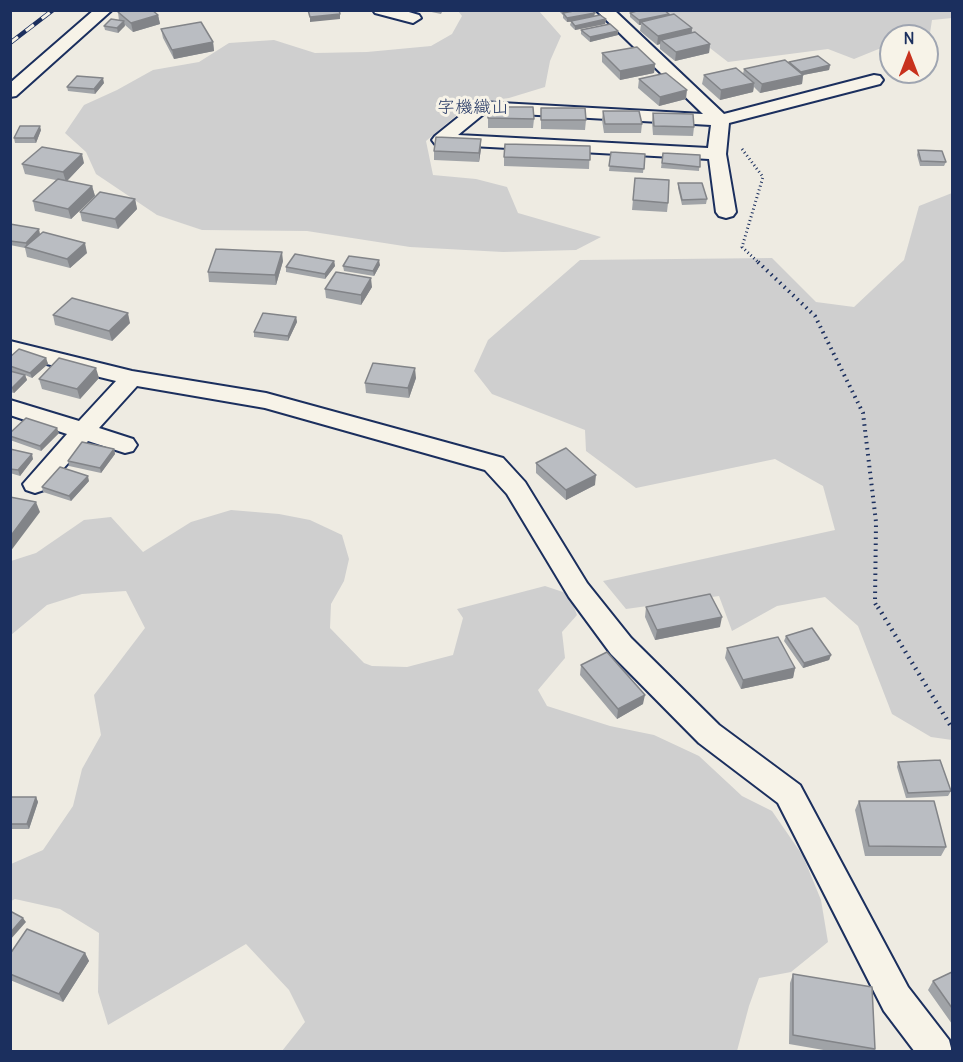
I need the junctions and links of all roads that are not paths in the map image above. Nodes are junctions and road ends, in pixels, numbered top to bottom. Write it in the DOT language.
graph roads {
  1 [pos="104,10"];
  2 [pos="381,10"];
  3 [pos="604,10"];
  4 [pos="413,18"];
  5 [pos="874,80"];
  6 [pos="10,92"];
  7 [pos="720,120"];
  8 [pos="717,154"];
  9 [pos="726,212"];
  10 [pos="10,348"];
  11 [pos="132,378"];
  12 [pos="10,407"];
  13 [pos="84,433"];
  14 [pos="125,445"];
  15 [pos="35,484"];
  16 [pos="937,1052"];
  1 -- 6 [label="street"];
  2 -- 4 [label="street"];
  3 -- 7 [label="street"];
  5 -- 7 [label="street"];
  7 -- 8 [label="street"];
  7 -- 8 [label="street"];
  8 -- 9 [label="street"];
  10 -- 11 [label="street"];
  11 -- 13 [label="street"];
  11 -- 16 [label="street"];
  12 -- 13 [label="street"];
  13 -- 14 [label="street"];
  13 -- 15 [label="street"];
}
